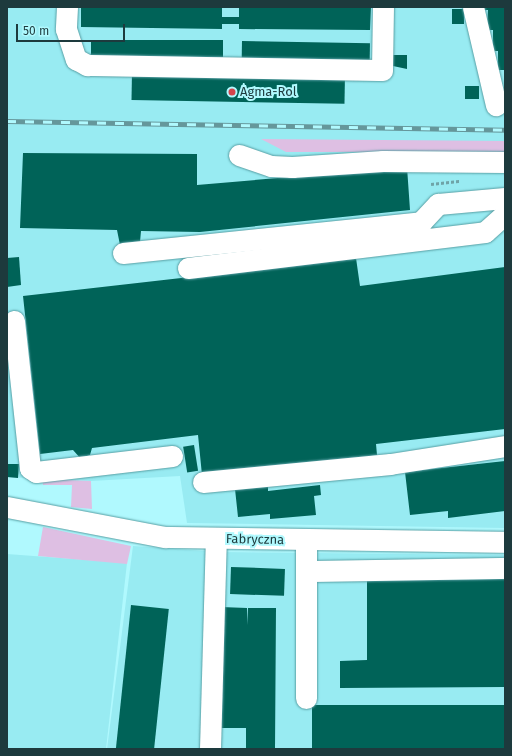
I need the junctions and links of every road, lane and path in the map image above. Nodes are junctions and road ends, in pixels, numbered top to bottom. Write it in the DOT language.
graph roads {
  1 [pos="67,7"];
  2 [pos="383,7"];
  3 [pos="473,7"];
  4 [pos="496,105"];
  5 [pos="239,155"];
  6 [pos="505,162"];
  7 [pos="505,198"];
  8 [pos="505,214"];
  9 [pos="123,253"];
  10 [pos="188,268"];
  11 [pos="14,321"];
  12 [pos="505,446"];
  13 [pos="172,456"];
  14 [pos="203,482"];
  15 [pos="7,507"];
  16 [pos="216,540"];
  17 [pos="306,541"];
  18 [pos="505,542"];
  19 [pos="505,568"];
  20 [pos="307,571"];
  21 [pos="306,698"];
  22 [pos="210,749"];
  1 -- 2 [label="street"];
  3 -- 4 [label="street"];
  5 -- 6 [label="street"];
  7 -- 9 [label="street"];
  8 -- 10 [label="street"];
  11 -- 13 [label="street"];
  12 -- 14 [label="street"];
  15 -- 16 [label="street, Fabryczna"];
  16 -- 17 [label="street, Fabryczna"];
  16 -- 22 [label="street"];
  17 -- 18 [label="street, Fabryczna"];
  17 -- 20 [label="street"];
  19 -- 20 [label="street"];
  20 -- 21 [label="street"];
}
